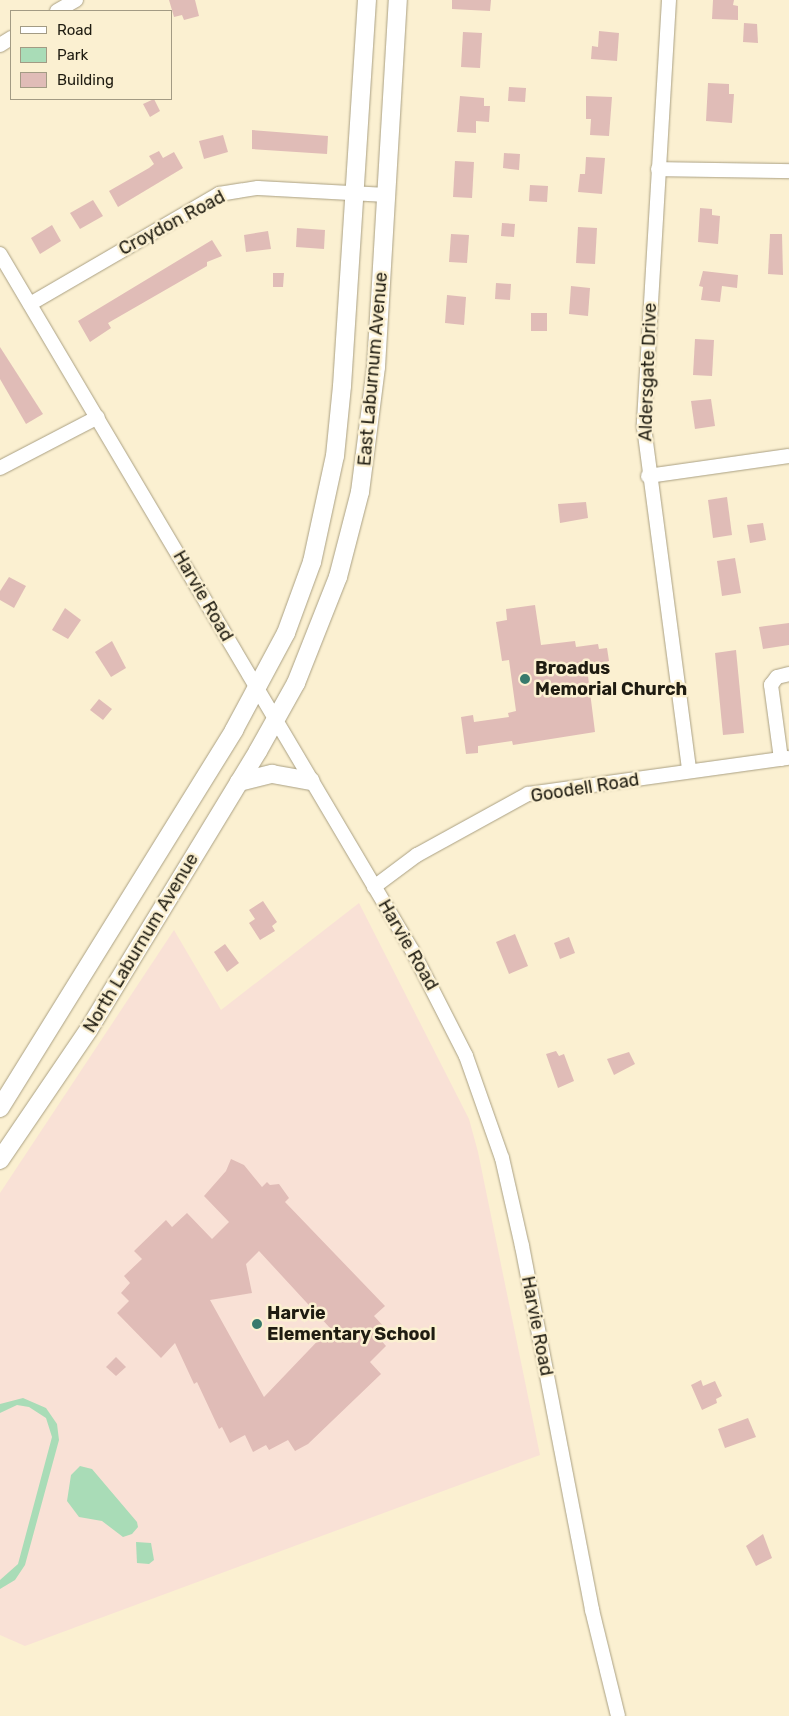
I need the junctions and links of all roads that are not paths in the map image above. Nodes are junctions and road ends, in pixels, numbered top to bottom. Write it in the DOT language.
graph roads {
  1 [pos="76,0"];
  2 [pos="368,0"];
  3 [pos="398,0"];
  4 [pos="669,0"];
  5 [pos="59,10"];
  6 [pos="658,168"];
  7 [pos="789,171"];
  8 [pos="355,194"];
  9 [pos="387,195"];
  10 [pos="0,254"];
  11 [pos="30,304"];
  12 [pos="98,417"];
  13 [pos="789,456"];
  14 [pos="0,468"];
  15 [pos="648,476"];
  16 [pos="789,674"];
  17 [pos="255,690"];
  18 [pos="274,721"];
  19 [pos="785,758"];
  20 [pos="690,771"];
  21 [pos="310,781"];
  22 [pos="239,782"];
  23 [pos="374,887"];
  24 [pos="0,1108"];
  25 [pos="0,1160"];
  26 [pos="618,1716"];
  1 -- 5 [label="street"];
  2 -- 8 [label="main road, East Laburnum Avenue"];
  3 -- 9 [label="main road, East Laburnum Avenue"];
  4 -- 6 [label="street, Aldersgate Drive"];
  6 -- 7 [label="street"];
  6 -- 15 [label="street, Aldersgate Drive"];
  8 -- 9 [label="street, Croydon Road"];
  8 -- 11 [label="street, Croydon Road"];
  8 -- 17 [label="main road, East Laburnum Avenue"];
  9 -- 18 [label="main road, East Laburnum Avenue"];
  10 -- 11 [label="street, Harvie Road"];
  11 -- 12 [label="street, Harvie Road"];
  12 -- 14 [label="street"];
  12 -- 17 [label="street, Harvie Road"];
  13 -- 15 [label="street"];
  15 -- 20 [label="street, Aldersgate Drive"];
  16 -- 19 [label="street"];
  17 -- 18 [label="street, Harvie Road"];
  17 -- 24 [label="main road, North Laburnum Avenue"];
  18 -- 21 [label="street, Harvie Road"];
  18 -- 22 [label="main road, North Laburnum Avenue"];
  19 -- 20 [label="street, Goodell Road"];
  20 -- 23 [label="street, Goodell Road"];
  21 -- 22 [label="main road"];
  21 -- 23 [label="street, Harvie Road"];
  22 -- 25 [label="main road, North Laburnum Avenue"];
  23 -- 26 [label="street, Harvie Road"];
}
